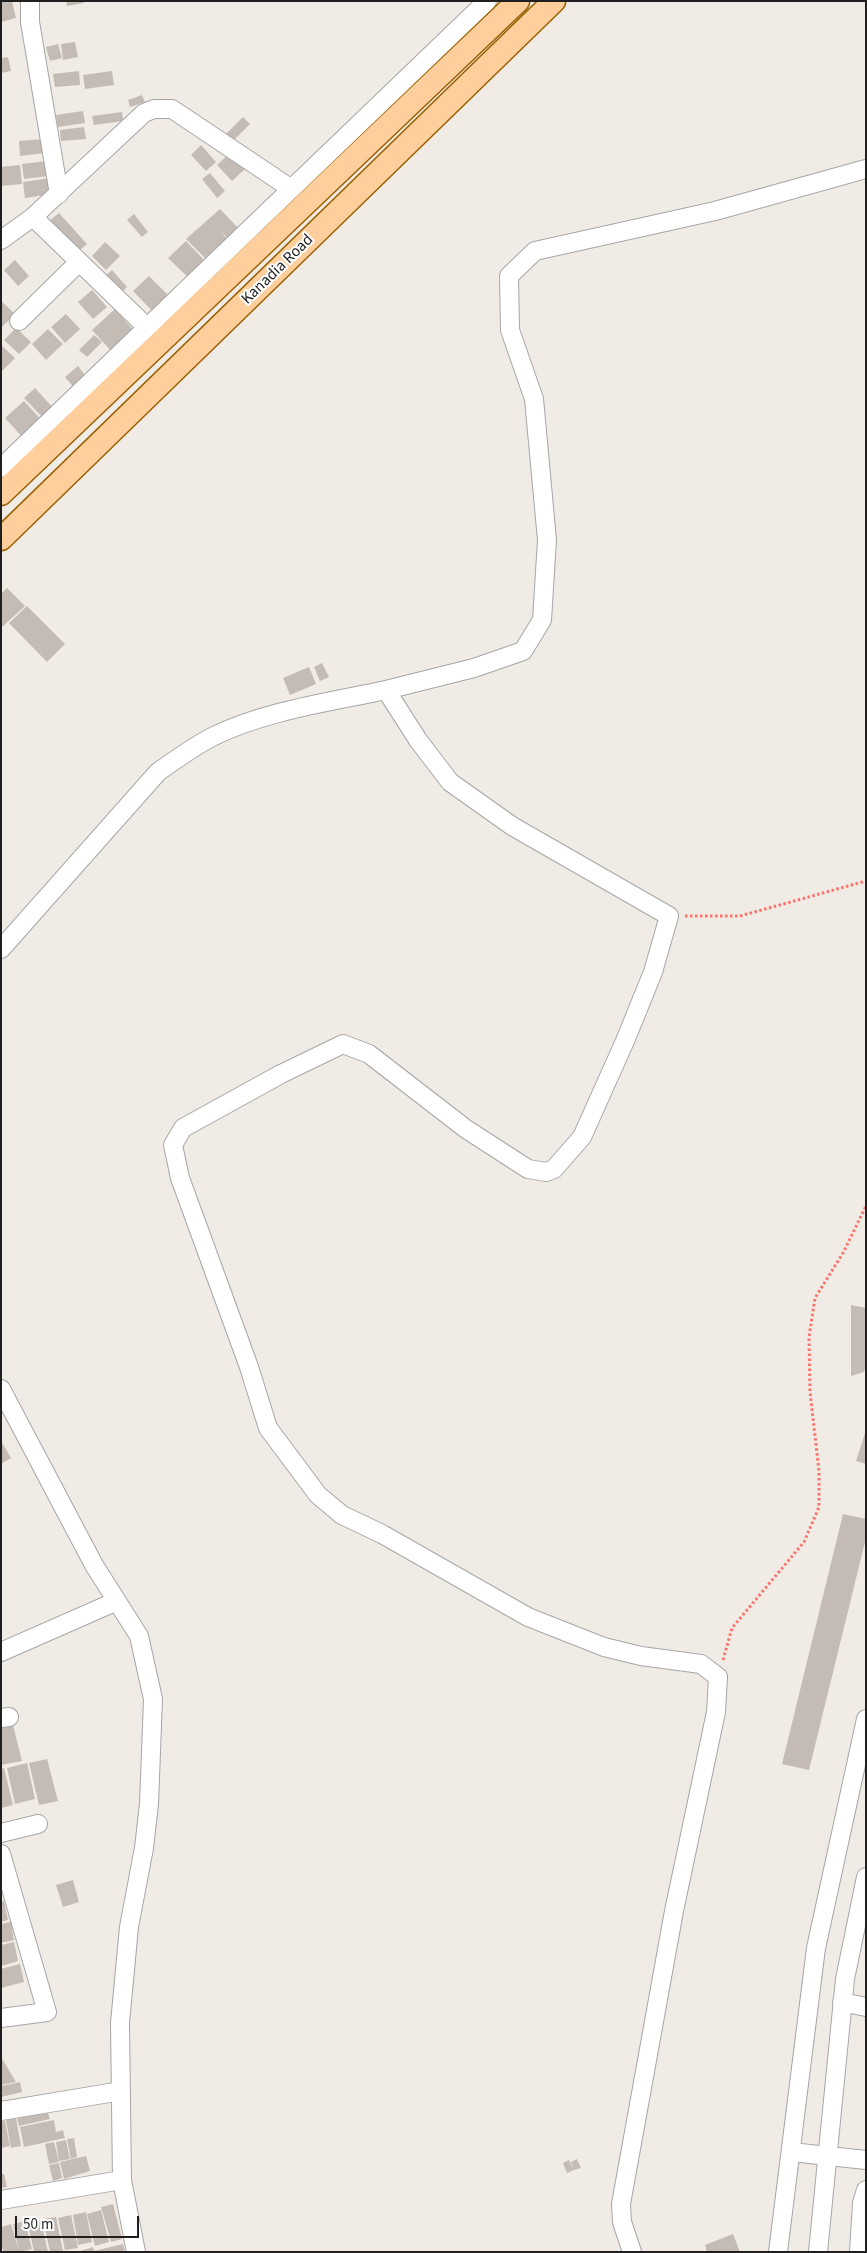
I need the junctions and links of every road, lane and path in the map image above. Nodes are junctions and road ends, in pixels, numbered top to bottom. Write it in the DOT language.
graph roads {
  1 [pos="30,1"];
  2 [pos="487,1"];
  3 [pos="518,1"];
  4 [pos="554,1"];
  5 [pos="866,169"];
  6 [pos="290,188"];
  7 [pos="59,194"];
  8 [pos="33,217"];
  9 [pos="1,240"];
  10 [pos="79,262"];
  11 [pos="19,321"];
  12 [pos="155,334"];
  13 [pos="69,416"];
  14 [pos="1,468"];
  15 [pos="1,494"];
  16 [pos="1,538"];
  17 [pos="386,690"];
  18 [pos="866,881"];
  19 [pos="669,916"];
  20 [pos="1,949"];
  21 [pos="866,1206"];
  22 [pos="1,1389"];
  23 [pos="117,1601"];
  24 [pos="1,1652"];
  25 [pos="718,1677"];
  26 [pos="866,1719"];
  27 [pos="38,1824"];
  28 [pos="1,1833"];
  29 [pos="1,1854"];
  30 [pos="866,1877"];
  31 [pos="842,2002"];
  32 [pos="866,2008"];
  33 [pos="1,2018"];
  34 [pos="121,2091"];
  35 [pos="1,2111"];
  36 [pos="792,2152"];
  37 [pos="828,2156"];
  38 [pos="866,2160"];
  39 [pos="122,2180"];
  40 [pos="866,2190"];
  41 [pos="1,2200"];
  42 [pos="136,2252"];
  43 [pos="632,2252"];
  44 [pos="778,2252"];
  45 [pos="818,2252"];
  46 [pos="859,2252"];
  1 -- 7 [label="street"];
  2 -- 6 [label="street"];
  3 -- 12 [label="main road, Kanadia Road"];
  4 -- 16 [label="main road, Kanadia Road"];
  5 -- 17 [label="street"];
  6 -- 7 [label="street"];
  6 -- 12 [label="street"];
  7 -- 8 [label="street"];
  8 -- 9 [label="street"];
  8 -- 10 [label="street"];
  10 -- 11 [label="street"];
  10 -- 12 [label="street"];
  12 -- 13 [label="main road, Kanadia Road"];
  13 -- 14 [label="street"];
  13 -- 15 [label="main road, Kanadia Road"];
  17 -- 19 [label="street"];
  17 -- 20 [label="street"];
  18 -- 19 [label="path"];
  19 -- 25 [label="street"];
  21 -- 25 [label="path"];
  22 -- 23 [label="street"];
  23 -- 24 [label="street"];
  23 -- 34 [label="street"];
  25 -- 43 [label="street"];
  26 -- 36 [label="street"];
  27 -- 28 [label="street"];
  29 -- 33 [label="street"];
  30 -- 31 [label="street"];
  31 -- 32 [label="street"];
  31 -- 37 [label="street"];
  34 -- 35 [label="street"];
  34 -- 39 [label="street"];
  36 -- 37 [label="street"];
  36 -- 44 [label="street"];
  37 -- 38 [label="street"];
  37 -- 45 [label="street"];
  39 -- 41 [label="street"];
  39 -- 42 [label="street"];
  40 -- 46 [label="street"];
}
